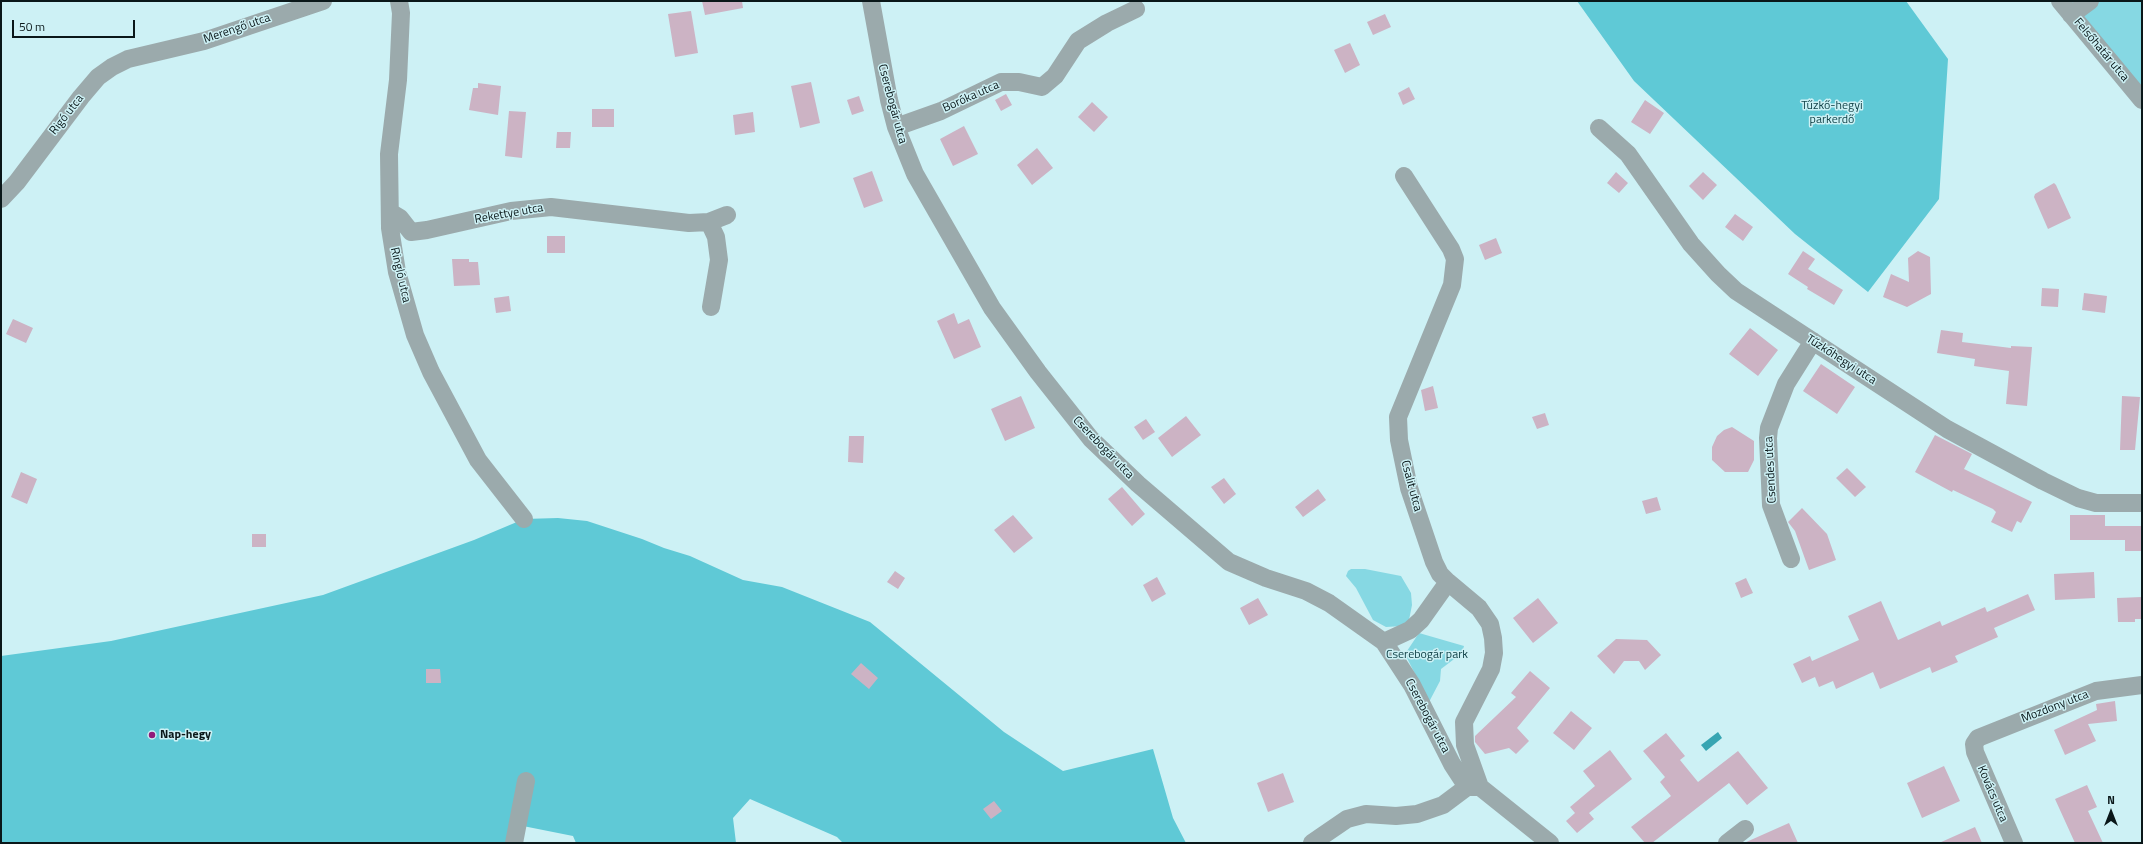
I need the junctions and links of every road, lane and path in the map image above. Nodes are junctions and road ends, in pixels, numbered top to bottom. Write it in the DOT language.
graph roads {
  1 [pos="323,1"];
  2 [pos="399,1"];
  3 [pos="871,1"];
  4 [pos="2060,1"];
  5 [pos="2090,1"];
  6 [pos="1136,9"];
  7 [pos="2071,15"];
  8 [pos="151,53"];
  9 [pos="2142,100"];
  10 [pos="896,127"];
  11 [pos="1599,128"];
  12 [pos="1404,176"];
  13 [pos="1,199"];
  14 [pos="390,212"];
  15 [pos="726,215"];
  16 [pos="709,222"];
  17 [pos="711,307"];
  18 [pos="1812,341"];
  19 [pos="2142,503"];
  20 [pos="524,519"];
  21 [pos="1791,559"];
  22 [pos="1448,582"];
  23 [pos="1384,642"];
  24 [pos="2142,685"];
  25 [pos="1974,744"];
  26 [pos="526,781"];
  27 [pos="1474,787"];
  28 [pos="1745,829"];
  29 [pos="514,843"];
  30 [pos="1312,843"];
  31 [pos="1550,843"];
  32 [pos="1727,843"];
  33 [pos="2014,843"];
  1 -- 8 [label="street, Merengő utca"];
  2 -- 14 [label="street, Ringló utca"];
  3 -- 10 [label="street, Cserebogár utca"];
  4 -- 7 [label="street, Felsőhatár utca"];
  5 -- 7 [label="street"];
  6 -- 10 [label="street, Boróka utca"];
  7 -- 9 [label="street, Felsőhatár utca"];
  8 -- 13 [label="street, Rigó utca"];
  10 -- 23 [label="street, Cserebogár utca"];
  11 -- 18 [label="street, Tűzkőhegyi utca"];
  12 -- 22 [label="street, Csalit utca"];
  14 -- 16 [label="street, Rekettye utca"];
  14 -- 20 [label="street, Ringló utca"];
  15 -- 16 [label="street, Rekettye utca"];
  16 -- 17 [label="street"];
  18 -- 19 [label="street, Tűzkőhegyi utca"];
  18 -- 21 [label="street, Csendes utca"];
  22 -- 23 [label="street"];
  22 -- 27 [label="street, Csalit utca"];
  23 -- 27 [label="street, Cserebogár utca"];
  24 -- 25 [label="street, Mozdony utca"];
  25 -- 33 [label="street, Kovács utca"];
  26 -- 29 [label="street"];
  27 -- 30 [label="street"];
  27 -- 31 [label="street, Cserebogár utca"];
  28 -- 32 [label="street"];
}
